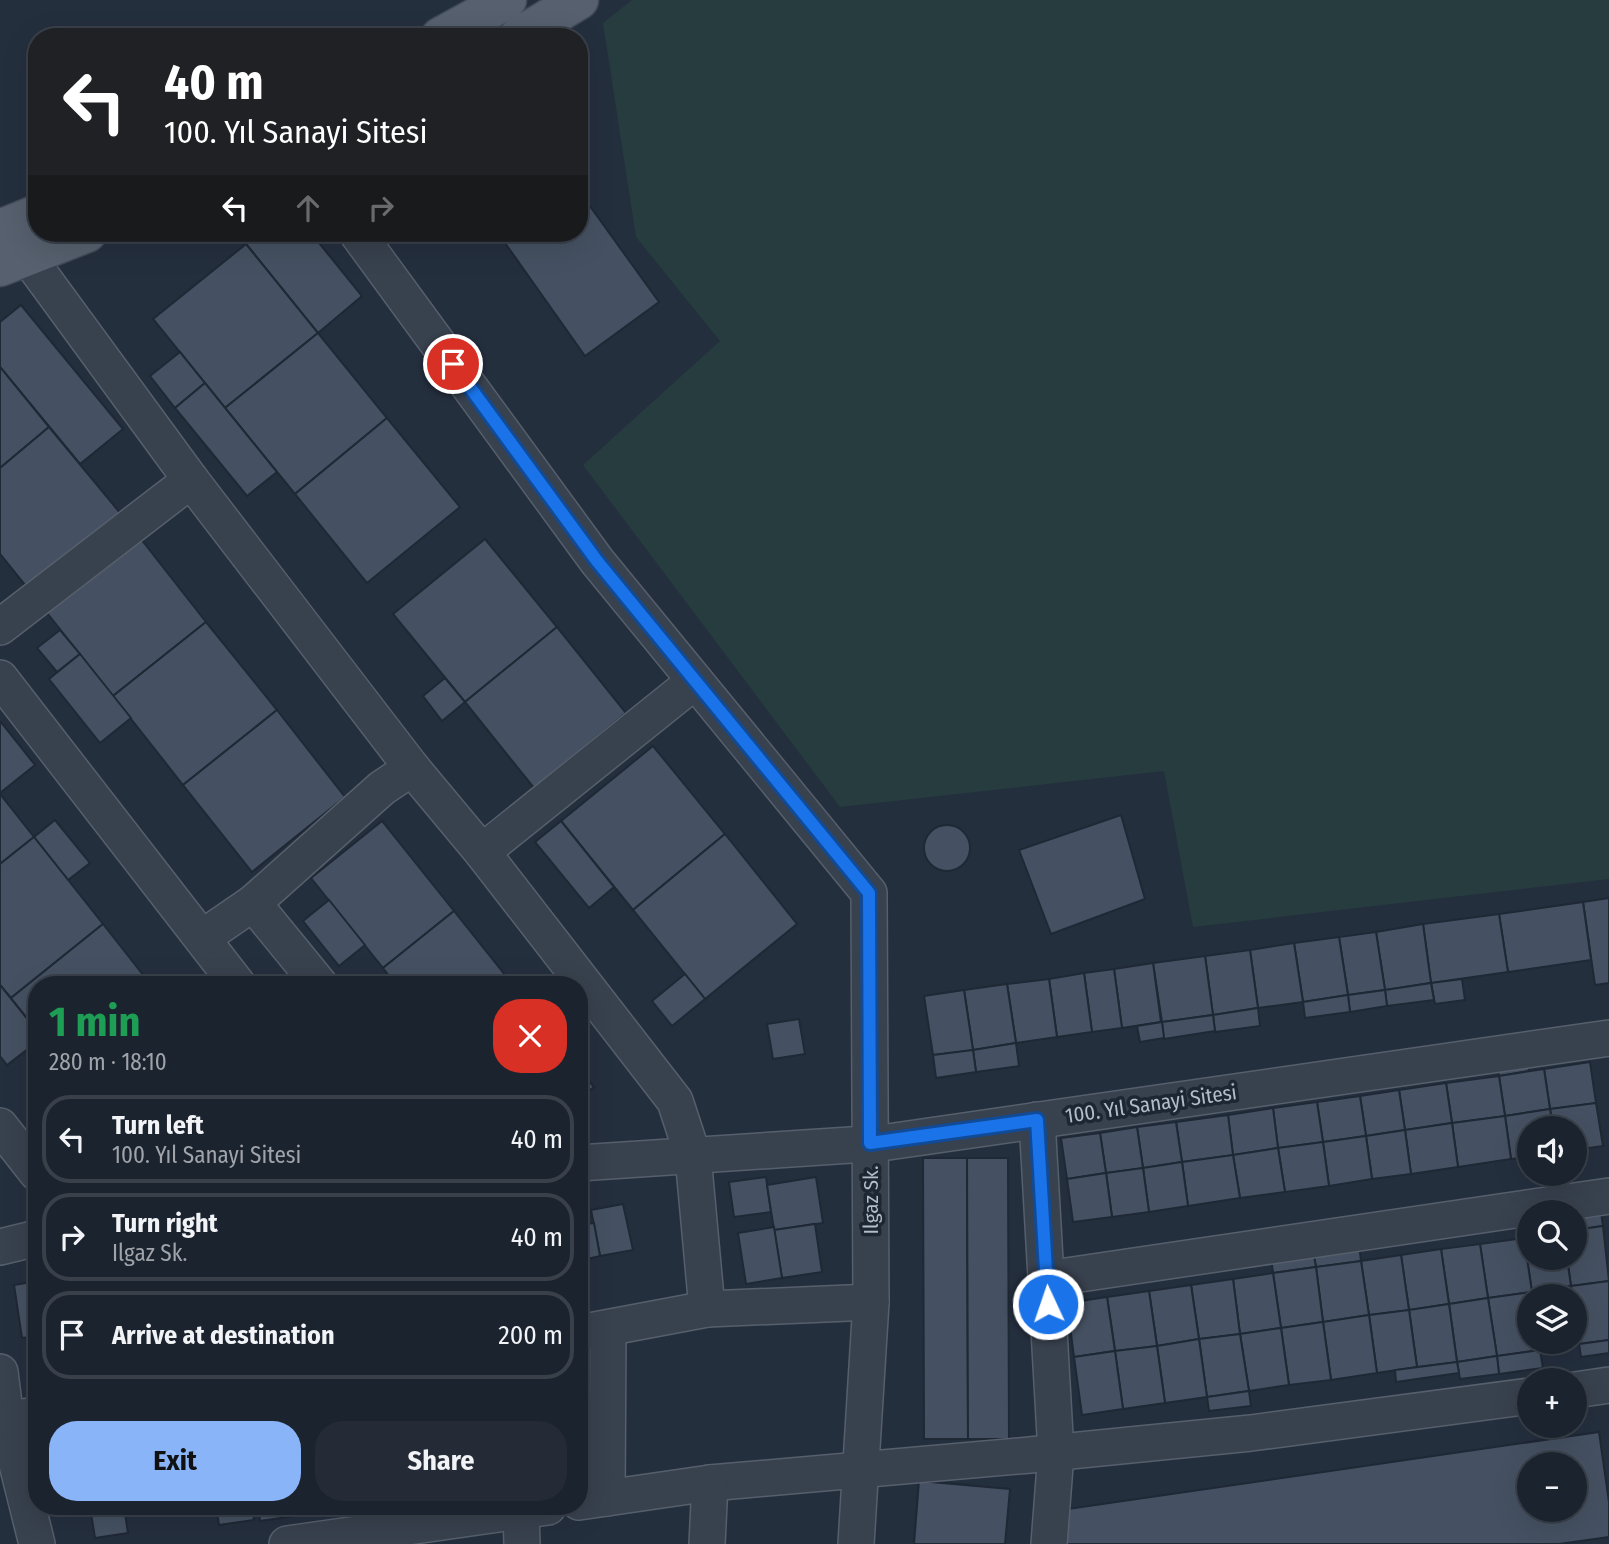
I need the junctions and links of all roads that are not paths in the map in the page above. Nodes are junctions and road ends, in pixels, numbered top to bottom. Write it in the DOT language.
graph roads {
  1 [pos="507,0"];
  2 [pos="579,0"];
  3 [pos="456,28"];
  4 [pos="533,28"];
  5 [pos="28,218"];
  6 [pos="0,229"];
  7 [pos="64,242"];
  8 [pos="364,242"];
  9 [pos="14,261"];
  10 [pos="191,480"];
  11 [pos="0,627"];
  12 [pos="1,681"];
  13 [pos="695,681"];
  14 [pos="412,768"];
  15 [pos="482,852"];
  16 [pos="253,903"];
  17 [pos="202,938"];
  18 [pos="230,976"];
  19 [pos="313,976"];
  20 [pos="578,976"];
  21 [pos="588,989"];
  22 [pos="1609,1038"];
  23 [pos="1037,1120"];
  24 [pos="0,1126"];
  25 [pos="870,1143"];
  26 [pos="692,1156"];
  27 [pos="28,1162"];
  28 [pos="588,1162"];
  29 [pos="1609,1196"];
  30 [pos="28,1240"];
  31 [pos="0,1247"];
  32 [pos="1046,1279"];
  33 [pos="871,1302"];
  34 [pos="707,1308"];
  35 [pos="594,1331"];
  36 [pos="0,1372"];
  37 [pos="1609,1385"];
  38 [pos="1587,1388"];
  39 [pos="1517,1398"];
  40 [pos="14,1418"];
  41 [pos="1056,1453"];
  42 [pos="861,1469"];
  43 [pos="710,1483"];
  44 [pos="28,1495"];
  45 [pos="593,1500"];
  46 [pos="32,1515"];
  47 [pos="531,1520"];
  48 [pos="37,1544"];
  49 [pos="287,1544"];
  50 [pos="707,1544"];
  51 [pos="856,1544"];
  52 [pos="1049,1544"];
  1 -- 3 [label="main road"];
  2 -- 4 [label="main road"];
  5 -- 6 [label="main road"];
  7 -- 9 [label="main road"];
  8 -- 13 [label="street, Ilgaz Sk."];
  9 -- 10 [label="street"];
  10 -- 11 [label="street"];
  10 -- 14 [label="street"];
  12 -- 17 [label="street"];
  13 -- 15 [label="street"];
  13 -- 25 [label="street, Ilgaz Sk."];
  14 -- 15 [label="street"];
  14 -- 16 [label="street"];
  15 -- 20 [label="street"];
  16 -- 17 [label="street"];
  16 -- 19 [label="street"];
  17 -- 18 [label="street"];
  21 -- 26 [label="street"];
  22 -- 23 [label="street, 100. Yıl Sanayi Sitesi"];
  23 -- 25 [label="street, 100. Yıl Sanayi Sitesi"];
  23 -- 32 [label="street"];
  24 -- 27 [label="street"];
  25 -- 26 [label="street, 100. Yıl Sanayi Sitesi"];
  25 -- 33 [label="street, Ilgaz Sk."];
  26 -- 28 [label="street, 100. Yıl Sanayi Sitesi"];
  26 -- 34 [label="street"];
  29 -- 32 [label="street"];
  30 -- 31 [label="street"];
  32 -- 41 [label="street"];
  33 -- 34 [label="street"];
  33 -- 42 [label="street, Ilgaz Sk."];
  34 -- 35 [label="street"];
  35 -- 45 [label="street"];
  36 -- 40 [label="street"];
  37 -- 38 [label="street"];
  39 -- 41 [label="street"];
  40 -- 44 [label="street"];
  41 -- 42 [label="street"];
  41 -- 52 [label="street"];
  42 -- 43 [label="street"];
  42 -- 51 [label="street, Ilgaz Sk."];
  43 -- 45 [label="street"];
  43 -- 50 [label="street"];
  46 -- 48 [label="street"];
  47 -- 49 [label="street"];
}
